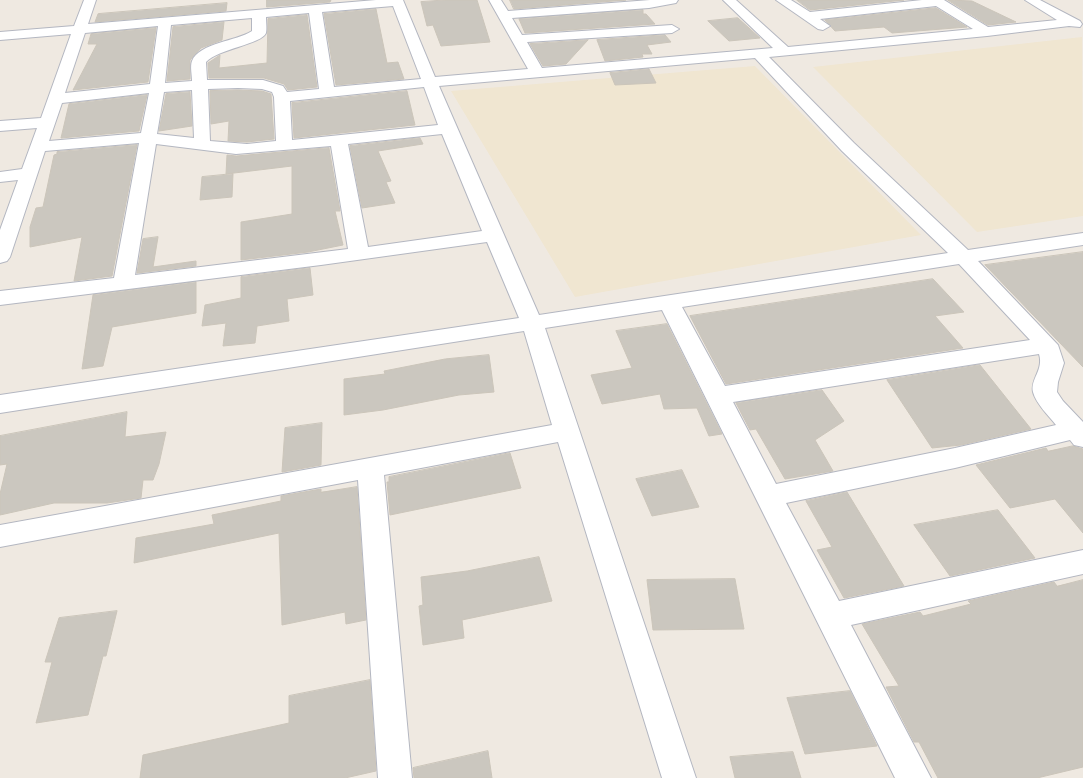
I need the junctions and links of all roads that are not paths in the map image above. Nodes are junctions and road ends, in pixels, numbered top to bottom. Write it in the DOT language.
graph roads {
  1 [pos="90,0"];
  2 [pos="495,0"];
  3 [pos="672,0"];
  4 [pos="729,0"];
  5 [pos="782,0"];
  6 [pos="1056,0"];
  7 [pos="397,1"];
  8 [pos="937,1"];
  9 [pos="1033,1"];
  10 [pos="647,2"];
  11 [pos="316,10"];
  12 [pos="259,14"];
  13 [pos="505,15"];
  14 [pos="809,16"];
  15 [pos="165,22"];
  16 [pos="1077,26"];
  17 [pos="79,28"];
  18 [pos="987,32"];
  19 [pos="0,36"];
  20 [pos="678,36"];
  21 [pos="517,39"];
  22 [pos="850,45"];
  23 [pos="786,52"];
  24 [pos="760,54"];
  25 [pos="696,59"];
  26 [pos="537,72"];
  27 [pos="429,82"];
  28 [pos="200,85"];
  29 [pos="156,88"];
  30 [pos="327,92"];
  31 [pos="282,97"];
  32 [pos="55,99"];
  33 [pos="47,122"];
  34 [pos="0,126"];
  35 [pos="448,129"];
  36 [pos="147,138"];
  37 [pos="339,141"];
  38 [pos="202,144"];
  39 [pos="38,146"];
  40 [pos="284,146"];
  41 [pos="29,173"];
  42 [pos="0,177"];
  43 [pos="494,235"];
  44 [pos="1081,241"];
  45 [pos="358,254"];
  46 [pos="0,257"];
  47 [pos="963,257"];
  48 [pos="124,282"];
  49 [pos="0,298"];
  50 [pos="669,302"];
  51 [pos="532,323"];
  52 [pos="1047,345"];
  53 [pos="717,396"];
  54 [pos="0,404"];
  55 [pos="567,431"];
  56 [pos="1079,434"];
  57 [pos="370,469"];
  58 [pos="768,496"];
  59 [pos="0,536"];
  60 [pos="1083,562"];
  61 [pos="830,616"];
  62 [pos="395,778"];
  63 [pos="679,778"];
  64 [pos="914,778"];
  1 -- 17 [label="street"];
  2 -- 13 [label="street"];
  3 -- 10 [label="street"];
  4 -- 23 [label="street"];
  5 -- 14 [label="street"];
  6 -- 9 [label="street"];
  7 -- 11 [label="street"];
  7 -- 27 [label="street"];
  8 -- 14 [label="street"];
  8 -- 18 [label="street"];
  9 -- 16 [label="street"];
  10 -- 13 [label="street"];
  10 -- 20 [label="street"];
  11 -- 12 [label="street"];
  11 -- 30 [label="street"];
  12 -- 15 [label="street"];
  12 -- 28 [label="street"];
  13 -- 21 [label="street"];
  14 -- 22 [label="street"];
  15 -- 17 [label="street"];
  15 -- 29 [label="street"];
  16 -- 18 [label="street"];
  17 -- 19 [label="street"];
  17 -- 32 [label="street"];
  18 -- 22 [label="street"];
  20 -- 21 [label="street"];
  20 -- 25 [label="street"];
  21 -- 26 [label="street"];
  22 -- 23 [label="street"];
  23 -- 24 [label="street"];
  24 -- 25 [label="street"];
  24 -- 47 [label="street"];
  25 -- 26 [label="street"];
  26 -- 27 [label="street"];
  27 -- 30 [label="street"];
  27 -- 35 [label="street"];
  28 -- 29 [label="street"];
  28 -- 31 [label="street"];
  28 -- 38 [label="street"];
  29 -- 32 [label="street"];
  29 -- 36 [label="street"];
  30 -- 31 [label="street"];
  31 -- 40 [label="street"];
  32 -- 33 [label="street"];
  33 -- 34 [label="street"];
  33 -- 39 [label="street"];
  35 -- 37 [label="street"];
  35 -- 43 [label="street"];
  36 -- 38 [label="street"];
  36 -- 39 [label="street"];
  36 -- 48 [label="street"];
  37 -- 40 [label="street"];
  37 -- 45 [label="street"];
  38 -- 40 [label="street"];
  39 -- 41 [label="street"];
  41 -- 42 [label="street"];
  41 -- 46 [label="street"];
  43 -- 45 [label="street"];
  43 -- 51 [label="street"];
  44 -- 47 [label="street"];
  45 -- 48 [label="street"];
  47 -- 50 [label="street"];
  47 -- 52 [label="street"];
  48 -- 49 [label="street"];
  50 -- 51 [label="street"];
  50 -- 53 [label="street"];
  51 -- 54 [label="street"];
  51 -- 55 [label="street"];
  52 -- 53 [label="street"];
  52 -- 56 [label="street"];
  53 -- 58 [label="street"];
  55 -- 57 [label="street"];
  55 -- 63 [label="street"];
  56 -- 58 [label="street"];
  57 -- 59 [label="street"];
  57 -- 62 [label="street"];
  58 -- 61 [label="street"];
  60 -- 61 [label="street"];
  61 -- 64 [label="street"];
}
